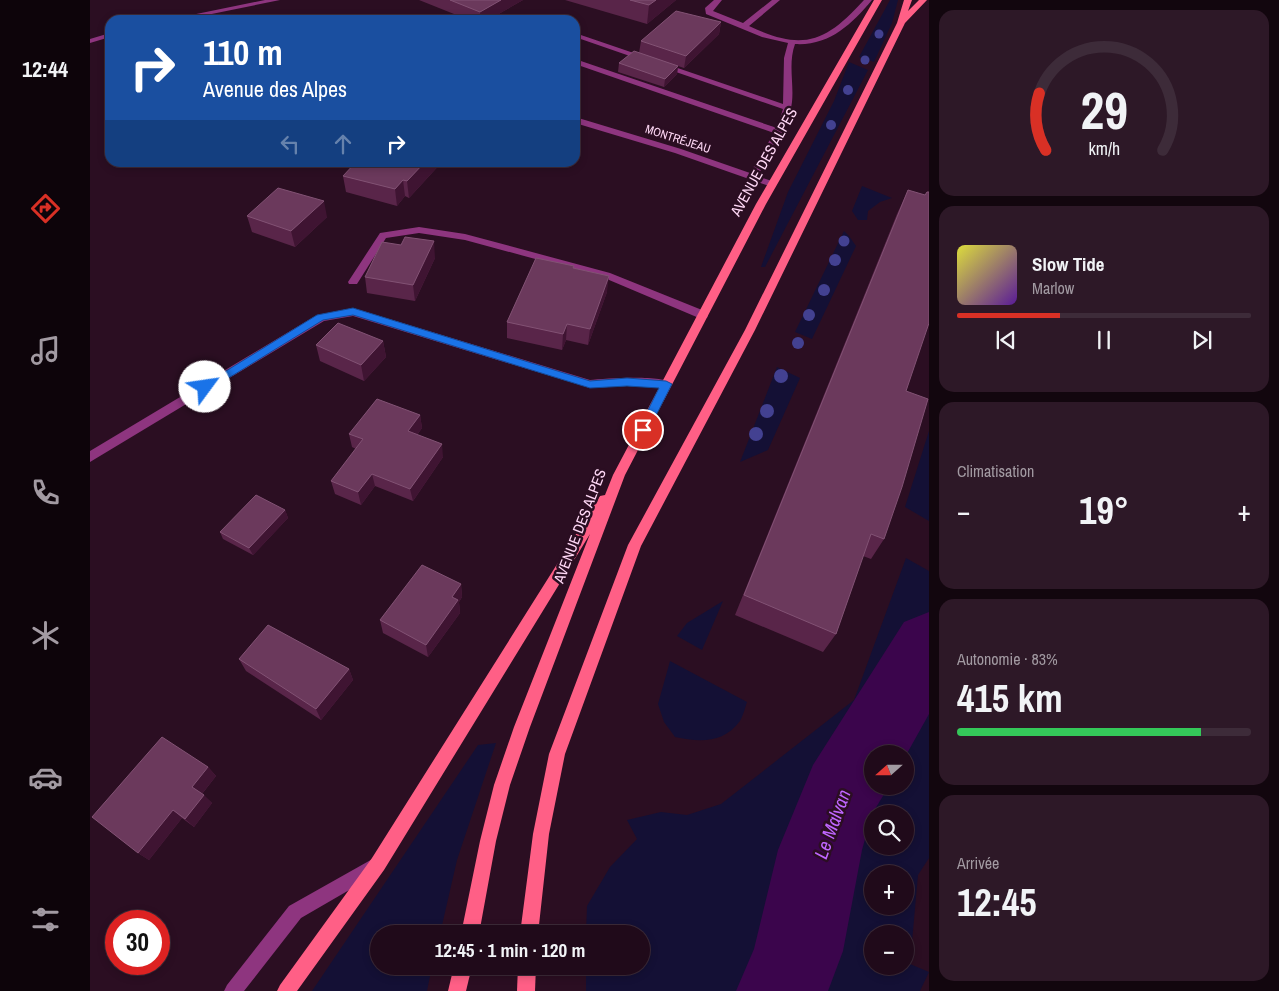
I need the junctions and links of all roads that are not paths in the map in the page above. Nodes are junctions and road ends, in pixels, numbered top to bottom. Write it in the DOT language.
graph roads {
  1 [pos="276,0"];
  2 [pos="718,0"];
  3 [pos="776,0"];
  4 [pos="868,0"];
  5 [pos="878,0"];
  6 [pos="908,0"];
  7 [pos="923,0"];
  8 [pos="197,15"];
  9 [pos="902,23"];
  10 [pos="744,26"];
  11 [pos="105,36"];
  12 [pos="580,36"];
  13 [pos="90,41"];
  14 [pos="792,42"];
  15 [pos="580,63"];
  16 [pos="787,108"];
  17 [pos="580,122"];
  18 [pos="778,134"];
  19 [pos="752,177"];
  20 [pos="772,184"];
  21 [pos="354,282"];
  22 [pos="703,314"];
  23 [pos="666,384"];
  24 [pos="90,457"];
  25 [pos="619,475"];
  26 [pos="378,864"];
  27 [pos="472,925"];
  28 [pos="530,925"];
  29 [pos="461,975"];
  30 [pos="527,975"];
  31 [pos="233,991"];
  32 [pos="286,991"];
  33 [pos="457,991"];
  34 [pos="526,991"];
  1 -- 8 [label="street"];
  2 -- 10 [label="street"];
  3 -- 10 [label="street"];
  4 -- 14 [label="street"];
  5 -- 20 [label="main road, AVENUE DES ALPES"];
  6 -- 9 [label="main road"];
  7 -- 9 [label="main road"];
  9 -- 28 [label="main road"];
  10 -- 14 [label="street"];
  11 -- 13 [label="street"];
  12 -- 16 [label="street"];
  14 -- 16 [label="street, AVENUE DES ALPES"];
  15 -- 18 [label="street"];
  16 -- 18 [label="street, AVENUE DES ALPES"];
  17 -- 19 [label="street, MONTRÉJEAU"];
  18 -- 19 [label="street, AVENUE DES ALPES"];
  19 -- 20 [label="street, MONTRÉJEAU"];
  20 -- 22 [label="main road, AVENUE DES ALPES"];
  21 -- 22 [label="street"];
  22 -- 23 [label="main road, AVENUE DES ALPES"];
  23 -- 24 [label="street"];
  23 -- 25 [label="main road, AVENUE DES ALPES"];
  25 -- 26 [label="main road"];
  25 -- 27 [label="main road, AVENUE DES ALPES"];
  26 -- 31 [label="street"];
  26 -- 32 [label="main road"];
  29 -- 33 [label="main road"];
  30 -- 34 [label="main road"];
}
